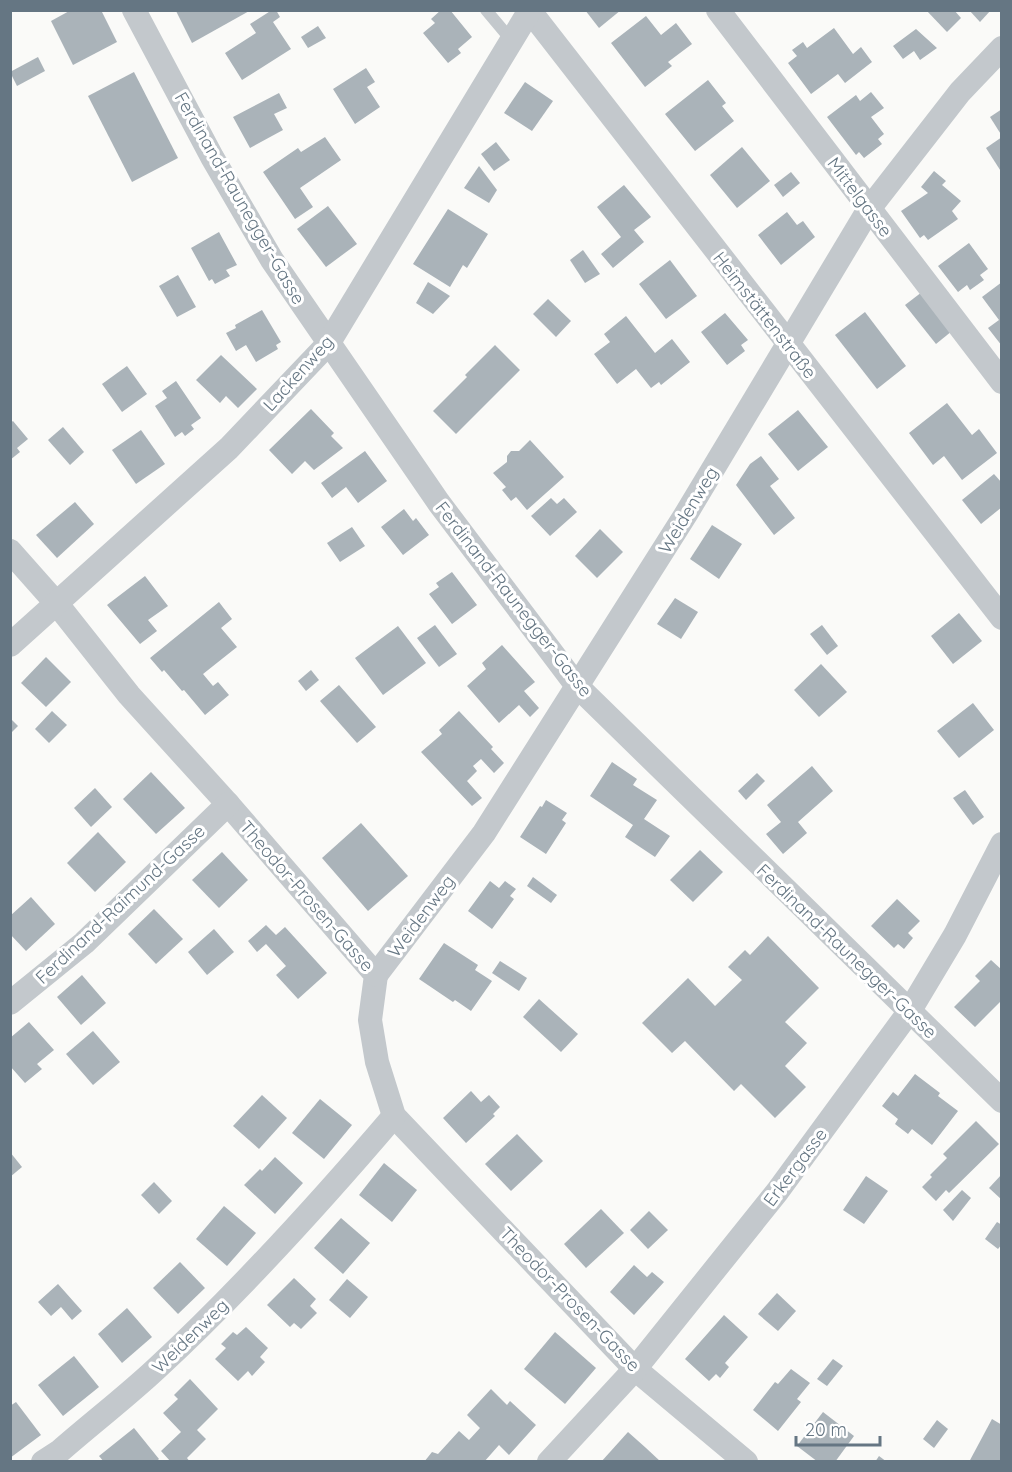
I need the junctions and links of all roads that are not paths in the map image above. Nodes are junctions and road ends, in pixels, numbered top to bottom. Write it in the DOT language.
graph roads {
  1 [pos="134,10"];
  2 [pos="486,10"];
  3 [pos="718,10"];
  4 [pos="530,11"];
  5 [pos="512,41"];
  6 [pos="1002,48"];
  7 [pos="869,209"];
  8 [pos="787,343"];
  9 [pos="328,344"];
  10 [pos="1002,382"];
  11 [pos="10,550"];
  12 [pos="57,604"];
  13 [pos="1002,618"];
  14 [pos="10,645"];
  15 [pos="577,686"];
  16 [pos="228,804"];
  17 [pos="1002,844"];
  18 [pos="376,975"];
  19 [pos="10,1003"];
  20 [pos="909,1012"];
  21 [pos="1002,1101"];
  22 [pos="394,1116"];
  23 [pos="635,1369"];
  24 [pos="43,1461"];
  25 [pos="549,1461"];
  26 [pos="746,1461"];
  1 -- 9 [label="street, Ferdinand-Raunegger-Gasse"];
  2 -- 5 [label="lane"];
  3 -- 7 [label="street, Mittelgasse"];
  4 -- 5 [label="street, Lackenweg"];
  4 -- 8 [label="street, Heimstättenstraße"];
  5 -- 9 [label="street, Lackenweg"];
  6 -- 7 [label="street, Weidenweg"];
  7 -- 8 [label="street, Weidenweg"];
  7 -- 10 [label="street, Mittelgasse"];
  8 -- 13 [label="street, Heimstättenstraße"];
  8 -- 15 [label="street, Weidenweg"];
  9 -- 12 [label="street, Lackenweg"];
  9 -- 15 [label="street, Ferdinand-Raunegger-Gasse"];
  11 -- 12 [label="street, Theodor-Prosen-Gasse"];
  12 -- 14 [label="street, Lackenweg"];
  12 -- 16 [label="street, Theodor-Prosen-Gasse"];
  15 -- 18 [label="street, Weidenweg"];
  15 -- 20 [label="street, Ferdinand-Raunegger-Gasse"];
  16 -- 18 [label="street, Theodor-Prosen-Gasse"];
  16 -- 19 [label="street, Ferdinand-Raimund-Gasse"];
  17 -- 20 [label="street, Erkergasse"];
  18 -- 22 [label="street, Theodor-Prosen-Gasse"];
  20 -- 21 [label="street, Ferdinand-Raunegger-Gasse"];
  20 -- 23 [label="street, Erkergasse"];
  22 -- 23 [label="street, Theodor-Prosen-Gasse"];
  22 -- 24 [label="street, Weidenweg"];
  23 -- 25 [label="street, Erkergasse"];
  23 -- 26 [label="street, Theodor-Prosen-Gasse"];
}
